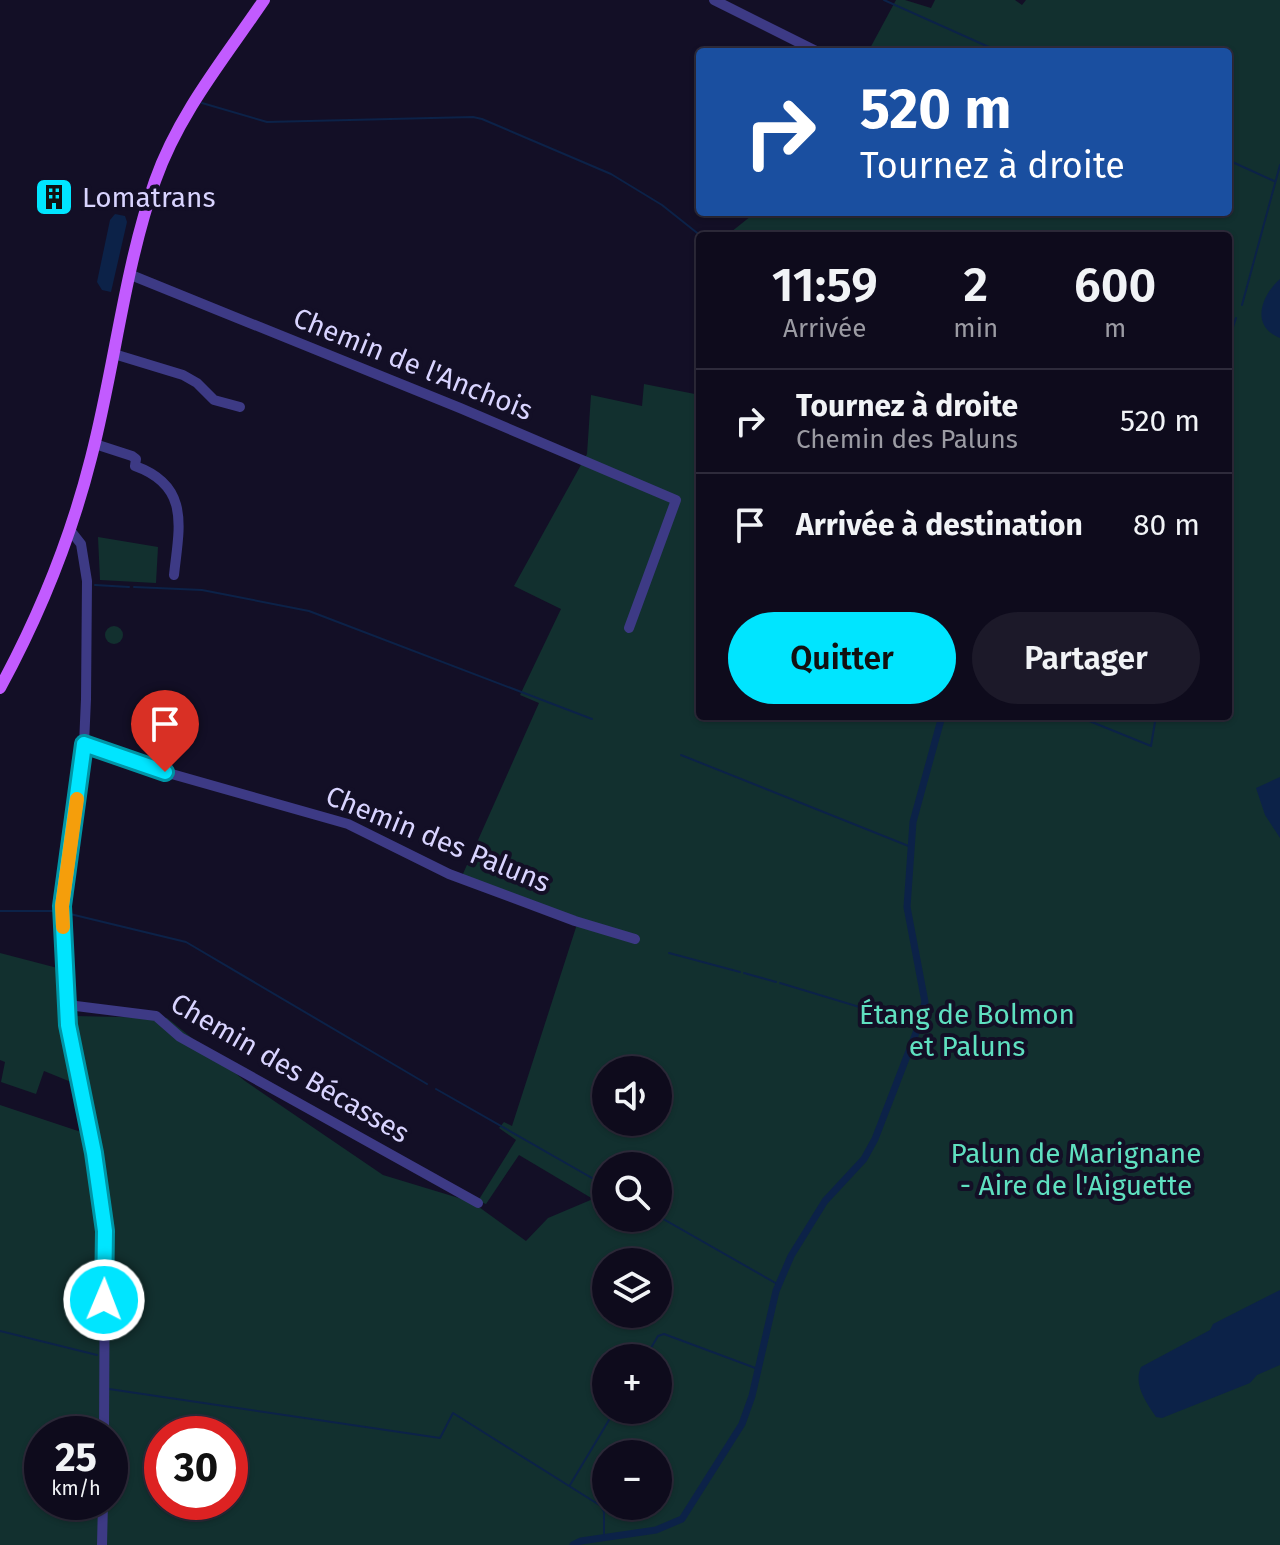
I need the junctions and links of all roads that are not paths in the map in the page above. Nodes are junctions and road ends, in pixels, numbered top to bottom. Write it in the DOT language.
graph roads {
  1 [pos="264,0"];
  2 [pos="714,0"];
  3 [pos="810,48"];
  4 [pos="131,275"];
  5 [pos="114,354"];
  6 [pos="240,407"];
  7 [pos="95,444"];
  8 [pos="70,530"];
  9 [pos="174,575"];
  10 [pos="629,628"];
  11 [pos="0,688"];
  12 [pos="84,744"];
  13 [pos="635,939"];
  14 [pos="68,1005"];
  15 [pos="478,1203"];
  16 [pos="104,1416"];
  17 [pos="103,1520"];
  18 [pos="102,1545"];
  1 -- 4 [label="main road"];
  2 -- 3 [label="street"];
  4 -- 5 [label="main road"];
  4 -- 10 [label="street, Chemin de l'Anchois"];
  5 -- 6 [label="street"];
  5 -- 7 [label="main road"];
  7 -- 8 [label="main road"];
  7 -- 9 [label="street"];
  8 -- 11 [label="main road"];
  8 -- 12 [label="street"];
  12 -- 13 [label="street, Chemin des Paluns"];
  12 -- 14 [label="street"];
  14 -- 15 [label="street, Chemin des Bécasses"];
  14 -- 16 [label="street"];
  17 -- 18 [label="street"];
}
